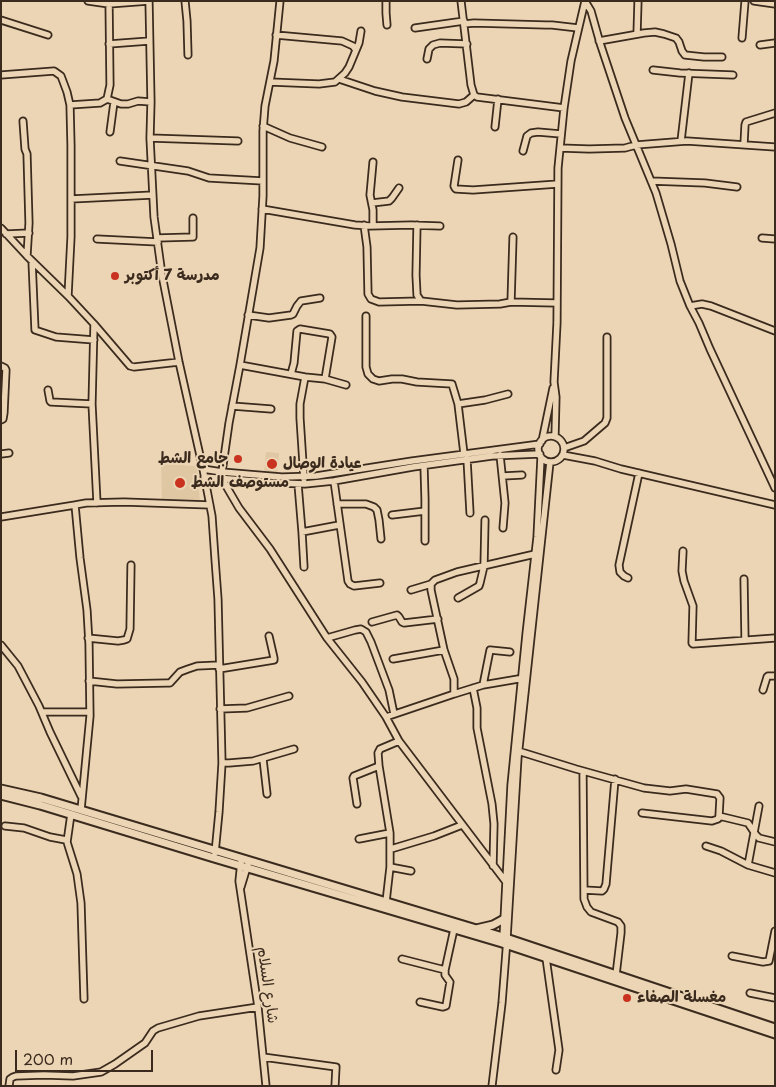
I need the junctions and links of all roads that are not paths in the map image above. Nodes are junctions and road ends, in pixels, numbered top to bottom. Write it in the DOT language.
graph roads {
  1 [pos="88,1"];
  2 [pos="149,1"];
  3 [pos="185,1"];
  4 [pos="280,1"];
  5 [pos="386,1"];
  6 [pos="461,1"];
  7 [pos="585,1"];
  8 [pos="638,1"];
  9 [pos="746,1"];
  10 [pos="754,1"];
  11 [pos="109,3"];
  12 [pos="775,4"];
  13 [pos="1,20"];
  14 [pos="464,23"];
  15 [pos="387,25"];
  16 [pos="415,28"];
  17 [pos="578,28"];
  18 [pos="361,31"];
  19 [pos="637,34"];
  20 [pos="48,35"];
  21 [pos="276,35"];
  22 [pos="742,38"];
  23 [pos="149,41"];
  24 [pos="599,41"];
  25 [pos="775,43"];
  26 [pos="109,44"];
  27 [pos="466,44"];
  28 [pos="760,45"];
  29 [pos="356,50"];
  30 [pos="188,55"];
  31 [pos="722,57"];
  32 [pos="427,59"];
  33 [pos="653,70"];
  34 [pos="689,74"];
  35 [pos="1,75"];
  36 [pos="733,75"];
  37 [pos="338,79"];
  38 [pos="270,82"];
  39 [pos="474,95"];
  40 [pos="108,99"];
  41 [pos="498,99"];
  42 [pos="114,102"];
  43 [pos="151,102"];
  44 [pos="70,105"];
  45 [pos="564,108"];
  46 [pos="775,113"];
  47 [pos="23,121"];
  48 [pos="263,126"];
  49 [pos="495,127"];
  50 [pos="110,132"];
  51 [pos="561,134"];
  52 [pos="150,138"];
  53 [pos="238,141"];
  54 [pos="681,141"];
  55 [pos="744,144"];
  56 [pos="636,145"];
  57 [pos="322,147"];
  58 [pos="775,147"];
  59 [pos="560,148"];
  60 [pos="523,151"];
  61 [pos="458,160"];
  62 [pos="120,161"];
  63 [pos="373,162"];
  64 [pos="151,165"];
  65 [pos="262,181"];
  66 [pos="651,181"];
  67 [pos="558,184"];
  68 [pos="737,186"];
  69 [pos="399,188"];
  70 [pos="153,195"];
  71 [pos="71,199"];
  72 [pos="372,203"];
  73 [pos="262,210"];
  74 [pos="193,218"];
  75 [pos="364,225"];
  76 [pos="417,225"];
  77 [pos="373,226"];
  78 [pos="440,226"];
  79 [pos="1,228"];
  80 [pos="29,233"];
  81 [pos="6,234"];
  82 [pos="513,238"];
  83 [pos="762,238"];
  84 [pos="97,239"];
  85 [pos="775,239"];
  86 [pos="157,240"];
  87 [pos="27,256"];
  88 [pos="32,261"];
  89 [pos="68,296"];
  90 [pos="320,298"];
  91 [pos="421,301"];
  92 [pos="512,302"];
  93 [pos="556,304"];
  94 [pos="690,306"];
  95 [pos="248,315"];
  96 [pos="366,316"];
  97 [pos="94,324"];
  98 [pos="775,332"];
  99 [pos="607,337"];
  100 [pos="94,340"];
  101 [pos="179,362"];
  102 [pos="240,365"];
  103 [pos="1,366"];
  104 [pos="291,374"];
  105 [pos="305,377"];
  106 [pos="324,379"];
  107 [pos="554,382"];
  108 [pos="346,385"];
  109 [pos="48,390"];
  110 [pos="508,394"];
  111 [pos="92,404"];
  112 [pos="458,404"];
  113 [pos="232,406"];
  114 [pos="271,409"];
  115 [pos="1,420"];
  116 [pos="555,437"];
  117 [pos="541,442"];
  118 [pos="564,448"];
  119 [pos="9,452"];
  120 [pos="1,454"];
  121 [pos="500,455"];
  122 [pos="563,455"];
  123 [pos="541,456"];
  124 [pos="466,457"];
  125 [pos="550,462"];
  126 [pos="424,466"];
  127 [pos="203,469"];
  128 [pos="222,472"];
  129 [pos="639,473"];
  130 [pos="522,475"];
  131 [pos="503,476"];
  132 [pos="204,477"];
  133 [pos="250,478"];
  134 [pos="222,479"];
  135 [pos="334,481"];
  136 [pos="302,482"];
  137 [pos="775,488"];
  138 [pos="97,503"];
  139 [pos="337,504"];
  140 [pos="210,505"];
  141 [pos="775,505"];
  142 [pos="75,506"];
  143 [pos="425,511"];
  144 [pos="470,513"];
  145 [pos="392,515"];
  146 [pos="1,517"];
  147 [pos="485,520"];
  148 [pos="339,525"];
  149 [pos="503,528"];
  150 [pos="302,532"];
  151 [pos="381,539"];
  152 [pos="425,540"];
  153 [pos="683,551"];
  154 [pos="535,554"];
  155 [pos="130,565"];
  156 [pos="484,566"];
  157 [pos="304,567"];
  158 [pos="628,578"];
  159 [pos="744,579"];
  160 [pos="380,583"];
  161 [pos="432,584"];
  162 [pos="410,590"];
  163 [pos="458,598"];
  164 [pos="438,619"];
  165 [pos="372,622"];
  166 [pos="270,636"];
  167 [pos="88,638"];
  168 [pos="327,638"];
  169 [pos="775,638"];
  170 [pos="744,640"];
  171 [pos="1,645"];
  172 [pos="444,650"];
  173 [pos="510,652"];
  174 [pos="393,660"];
  175 [pos="219,667"];
  176 [pos="775,676"];
  177 [pos="524,678"];
  178 [pos="90,680"];
  179 [pos="482,685"];
  180 [pos="473,688"];
  181 [pos="763,690"];
  182 [pos="454,694"];
  183 [pos="289,696"];
  184 [pos="220,709"];
  185 [pos="42,712"];
  186 [pos="90,712"];
  187 [pos="394,714"];
  188 [pos="386,717"];
  189 [pos="399,741"];
  190 [pos="294,749"];
  191 [pos="518,751"];
  192 [pos="264,759"];
  193 [pos="222,763"];
  194 [pos="379,766"];
  195 [pos="583,771"];
  196 [pos="615,779"];
  197 [pos="1,789"];
  198 [pos="267,794"];
  199 [pos="1,795"];
  200 [pos="82,798"];
  201 [pos="358,804"];
  202 [pos="759,806"];
  203 [pos="81,810"];
  204 [pos="642,813"];
  205 [pos="71,814"];
  206 [pos="719,816"];
  207 [pos="462,825"];
  208 [pos="4,826"];
  209 [pos="754,831"];
  210 [pos="390,833"];
  211 [pos="359,839"];
  212 [pos="66,840"];
  213 [pos="775,842"];
  214 [pos="706,846"];
  215 [pos="391,850"];
  216 [pos="215,855"];
  217 [pos="245,864"];
  218 [pos="748,865"];
  219 [pos="493,866"];
  220 [pos="390,867"];
  221 [pos="411,871"];
  222 [pos="775,873"];
  223 [pos="506,882"];
  224 [pos="584,890"];
  225 [pos="386,902"];
  226 [pos="504,918"];
  227 [pos="454,929"];
  228 [pos="476,929"];
  229 [pos="775,931"];
  230 [pos="505,943"];
  231 [pos="732,956"];
  232 [pos="546,958"];
  233 [pos="402,959"];
  234 [pos="445,970"];
  235 [pos="616,975"];
  236 [pos="750,992"];
  237 [pos="84,998"];
  238 [pos="775,998"];
  239 [pos="420,1002"];
  240 [pos="258,1007"];
  241 [pos="775,1028"];
  242 [pos="775,1034"];
  243 [pos="263,1057"];
  244 [pos="556,1070"];
  245 [pos="9,1086"];
  246 [pos="266,1086"];
  247 [pos="335,1086"];
  248 [pos="492,1086"];
  1 -- 11 [label="street"];
  2 -- 11 [label="street"];
  2 -- 23 [label="street"];
  3 -- 30 [label="street"];
  4 -- 21 [label="street"];
  5 -- 15 [label="street"];
  6 -- 14 [label="street"];
  7 -- 17 [label="street"];
  7 -- 24 [label="street"];
  8 -- 19 [label="street"];
  9 -- 22 [label="street"];
  10 -- 12 [label="street"];
  11 -- 26 [label="street"];
  13 -- 20 [label="street"];
  14 -- 16 [label="street"];
  14 -- 17 [label="street"];
  14 -- 27 [label="street"];
  17 -- 45 [label="street"];
  18 -- 29 [label="street"];
  19 -- 24 [label="street"];
  19 -- 31 [label="street"];
  21 -- 29 [label="street"];
  21 -- 38 [label="street"];
  23 -- 26 [label="street"];
  23 -- 43 [label="street"];
  24 -- 56 [label="street"];
  25 -- 28 [label="street"];
  26 -- 40 [label="street"];
  27 -- 32 [label="street"];
  27 -- 39 [label="street"];
  29 -- 37 [label="street"];
  33 -- 34 [label="street"];
  34 -- 36 [label="street"];
  34 -- 54 [label="street"];
  35 -- 44 [label="street"];
  37 -- 38 [label="street"];
  37 -- 39 [label="street"];
  38 -- 48 [label="street"];
  39 -- 41 [label="street"];
  40 -- 42 [label="street"];
  40 -- 44 [label="street"];
  41 -- 45 [label="street"];
  41 -- 49 [label="street"];
  42 -- 43 [label="street"];
  42 -- 50 [label="street"];
  43 -- 52 [label="street"];
  44 -- 71 [label="street"];
  45 -- 51 [label="street"];
  46 -- 55 [label="street"];
  47 -- 80 [label="street"];
  48 -- 57 [label="street"];
  48 -- 65 [label="street"];
  51 -- 59 [label="street"];
  51 -- 60 [label="street"];
  52 -- 53 [label="street"];
  52 -- 64 [label="street"];
  54 -- 55 [label="street"];
  54 -- 56 [label="street"];
  55 -- 58 [label="street"];
  56 -- 59 [label="street"];
  56 -- 66 [label="street"];
  59 -- 67 [label="street"];
  61 -- 67 [label="street"];
  62 -- 64 [label="street"];
  63 -- 72 [label="street"];
  64 -- 65 [label="street"];
  64 -- 70 [label="street"];
  65 -- 73 [label="street"];
  66 -- 68 [label="street"];
  66 -- 94 [label="street"];
  67 -- 93 [label="street"];
  69 -- 72 [label="street"];
  70 -- 71 [label="street"];
  70 -- 86 [label="street"];
  71 -- 89 [label="street"];
  72 -- 77 [label="street"];
  73 -- 75 [label="street"];
  73 -- 95 [label="street"];
  74 -- 86 [label="street"];
  75 -- 77 [label="street"];
  75 -- 91 [label="street"];
  76 -- 77 [label="street"];
  76 -- 78 [label="street"];
  76 -- 91 [label="street"];
  79 -- 81 [label="street"];
  80 -- 81 [label="street"];
  80 -- 87 [label="street"];
  81 -- 87 [label="street"];
  82 -- 92 [label="street"];
  83 -- 85 [label="street"];
  84 -- 86 [label="street"];
  86 -- 101 [label="street"];
  87 -- 88 [label="street"];
  88 -- 89 [label="street"];
  88 -- 100 [label="street"];
  89 -- 97 [label="street"];
  90 -- 95 [label="street"];
  91 -- 92 [label="street"];
  92 -- 93 [label="street"];
  93 -- 107 [label="street"];
  94 -- 98 [label="street"];
  94 -- 137 [label="street"];
  95 -- 102 [label="street"];
  96 -- 112 [label="street"];
  97 -- 100 [label="street"];
  97 -- 101 [label="street"];
  99 -- 118 [label="street"];
  100 -- 111 [label="street"];
  101 -- 127 [label="street"];
  102 -- 104 [label="street"];
  102 -- 113 [label="street"];
  103 -- 115 [label="street"];
  104 -- 105 [label="street"];
  104 -- 106 [label="street"];
  105 -- 106 [label="street"];
  105 -- 136 [label="street"];
  106 -- 108 [label="street"];
  107 -- 116 [label="street"];
  107 -- 117 [label="street"];
  109 -- 111 [label="street"];
  110 -- 112 [label="street"];
  111 -- 138 [label="street"];
  112 -- 124 [label="street"];
  113 -- 114 [label="street"];
  113 -- 128 [label="street"];
  116 -- 117 [label="street"];
  116 -- 118 [label="street"];
  117 -- 123 [label="street"];
  117 -- 124 [label="street"];
  118 -- 122 [label="street"];
  119 -- 120 [label="street"];
  121 -- 123 [label="street"];
  121 -- 124 [label="street"];
  121 -- 131 [label="street"];
  122 -- 125 [label="street"];
  122 -- 129 [label="street"];
  123 -- 125 [label="street"];
  123 -- 154 [label="street"];
  124 -- 126 [label="street"];
  124 -- 136 [label="street"];
  124 -- 144 [label="street"];
  125 -- 177 [label="street"];
  126 -- 135 [label="street"];
  126 -- 143 [label="street"];
  127 -- 128 [label="street"];
  127 -- 132 [label="street"];
  128 -- 133 [label="street"];
  128 -- 134 [label="street"];
  129 -- 141 [label="street"];
  129 -- 158 [label="street"];
  130 -- 131 [label="street"];
  131 -- 149 [label="street"];
  132 -- 134 [label="street"];
  132 -- 140 [label="street"];
  133 -- 134 [label="street"];
  133 -- 136 [label="street"];
  134 -- 168 [label="street"];
  135 -- 136 [label="street"];
  135 -- 139 [label="street"];
  136 -- 150 [label="street"];
  138 -- 140 [label="street"];
  138 -- 142 [label="street"];
  139 -- 148 [label="street"];
  139 -- 151 [label="street"];
  140 -- 175 [label="street"];
  142 -- 146 [label="street"];
  142 -- 167 [label="street"];
  143 -- 145 [label="street"];
  143 -- 152 [label="street"];
  147 -- 156 [label="street"];
  148 -- 150 [label="street"];
  148 -- 160 [label="street"];
  150 -- 157 [label="street"];
  153 -- 170 [label="street"];
  154 -- 156 [label="street"];
  154 -- 177 [label="street"];
  155 -- 167 [label="street"];
  156 -- 161 [label="street"];
  156 -- 163 [label="street"];
  159 -- 170 [label="street"];
  161 -- 162 [label="street"];
  161 -- 164 [label="street"];
  164 -- 165 [label="street"];
  164 -- 172 [label="street"];
  166 -- 175 [label="street"];
  167 -- 178 [label="street"];
  168 -- 187 [label="street"];
  168 -- 188 [label="street"];
  169 -- 170 [label="street"];
  171 -- 185 [label="street"];
  172 -- 174 [label="street"];
  172 -- 182 [label="street"];
  173 -- 179 [label="street"];
  175 -- 178 [label="street"];
  175 -- 184 [label="street"];
  176 -- 181 [label="street"];
  177 -- 179 [label="street"];
  177 -- 191 [label="street"];
  177 -- 223 [label="street"];
  178 -- 186 [label="street"];
  179 -- 180 [label="street"];
  180 -- 182 [label="street"];
  180 -- 219 [label="street"];
  182 -- 187 [label="street"];
  183 -- 184 [label="street"];
  184 -- 193 [label="street"];
  185 -- 186 [label="street"];
  185 -- 200 [label="street"];
  186 -- 200 [label="street"];
  187 -- 188 [label="street"];
  188 -- 189 [label="street"];
  189 -- 194 [label="street"];
  189 -- 207 [label="street"];
  190 -- 192 [label="street"];
  191 -- 195 [label="street"];
  191 -- 230 [label="street"];
  192 -- 193 [label="street"];
  192 -- 198 [label="street"];
  193 -- 216 [label="street"];
  194 -- 201 [label="street"];
  194 -- 210 [label="street"];
  195 -- 196 [label="street"];
  195 -- 224 [label="street"];
  196 -- 206 [label="street"];
  196 -- 224 [label="street"];
  197 -- 203 [label="main road"];
  199 -- 205 [label="main road"];
  200 -- 203 [label="street"];
  202 -- 209 [label="street"];
  203 -- 216 [label="main road"];
  204 -- 206 [label="street"];
  205 -- 212 [label="street"];
  205 -- 216 [label="main road"];
  206 -- 209 [label="street"];
  207 -- 215 [label="street"];
  207 -- 219 [label="street"];
  208 -- 212 [label="street"];
  209 -- 213 [label="street"];
  209 -- 218 [label="street"];
  210 -- 211 [label="street"];
  210 -- 215 [label="street"];
  212 -- 237 [label="street"];
  214 -- 218 [label="street"];
  215 -- 220 [label="street"];
  216 -- 217 [label="main road"];
  217 -- 225 [label="main road"];
  217 -- 227 [label="main road"];
  217 -- 240 [label="street, شارع السلام"];
  218 -- 222 [label="street"];
  219 -- 223 [label="street"];
  220 -- 221 [label="street"];
  220 -- 225 [label="street"];
  223 -- 226 [label="street"];
  224 -- 235 [label="street"];
  225 -- 228 [label="main road"];
  226 -- 228 [label="main road"];
  226 -- 230 [label="street"];
  227 -- 230 [label="main road"];
  227 -- 234 [label="street"];
  228 -- 230 [label="main road"];
  229 -- 231 [label="street"];
  230 -- 232 [label="main road"];
  230 -- 235 [label="main road"];
  230 -- 248 [label="street"];
  232 -- 242 [label="main road"];
  232 -- 244 [label="street"];
  233 -- 234 [label="street"];
  234 -- 239 [label="street"];
  235 -- 241 [label="main road"];
  236 -- 238 [label="street"];
  240 -- 243 [label="street, شارع السلام"];
  240 -- 245 [label="street"];
  243 -- 246 [label="street, شارع السلام"];
  243 -- 247 [label="street"];
}
